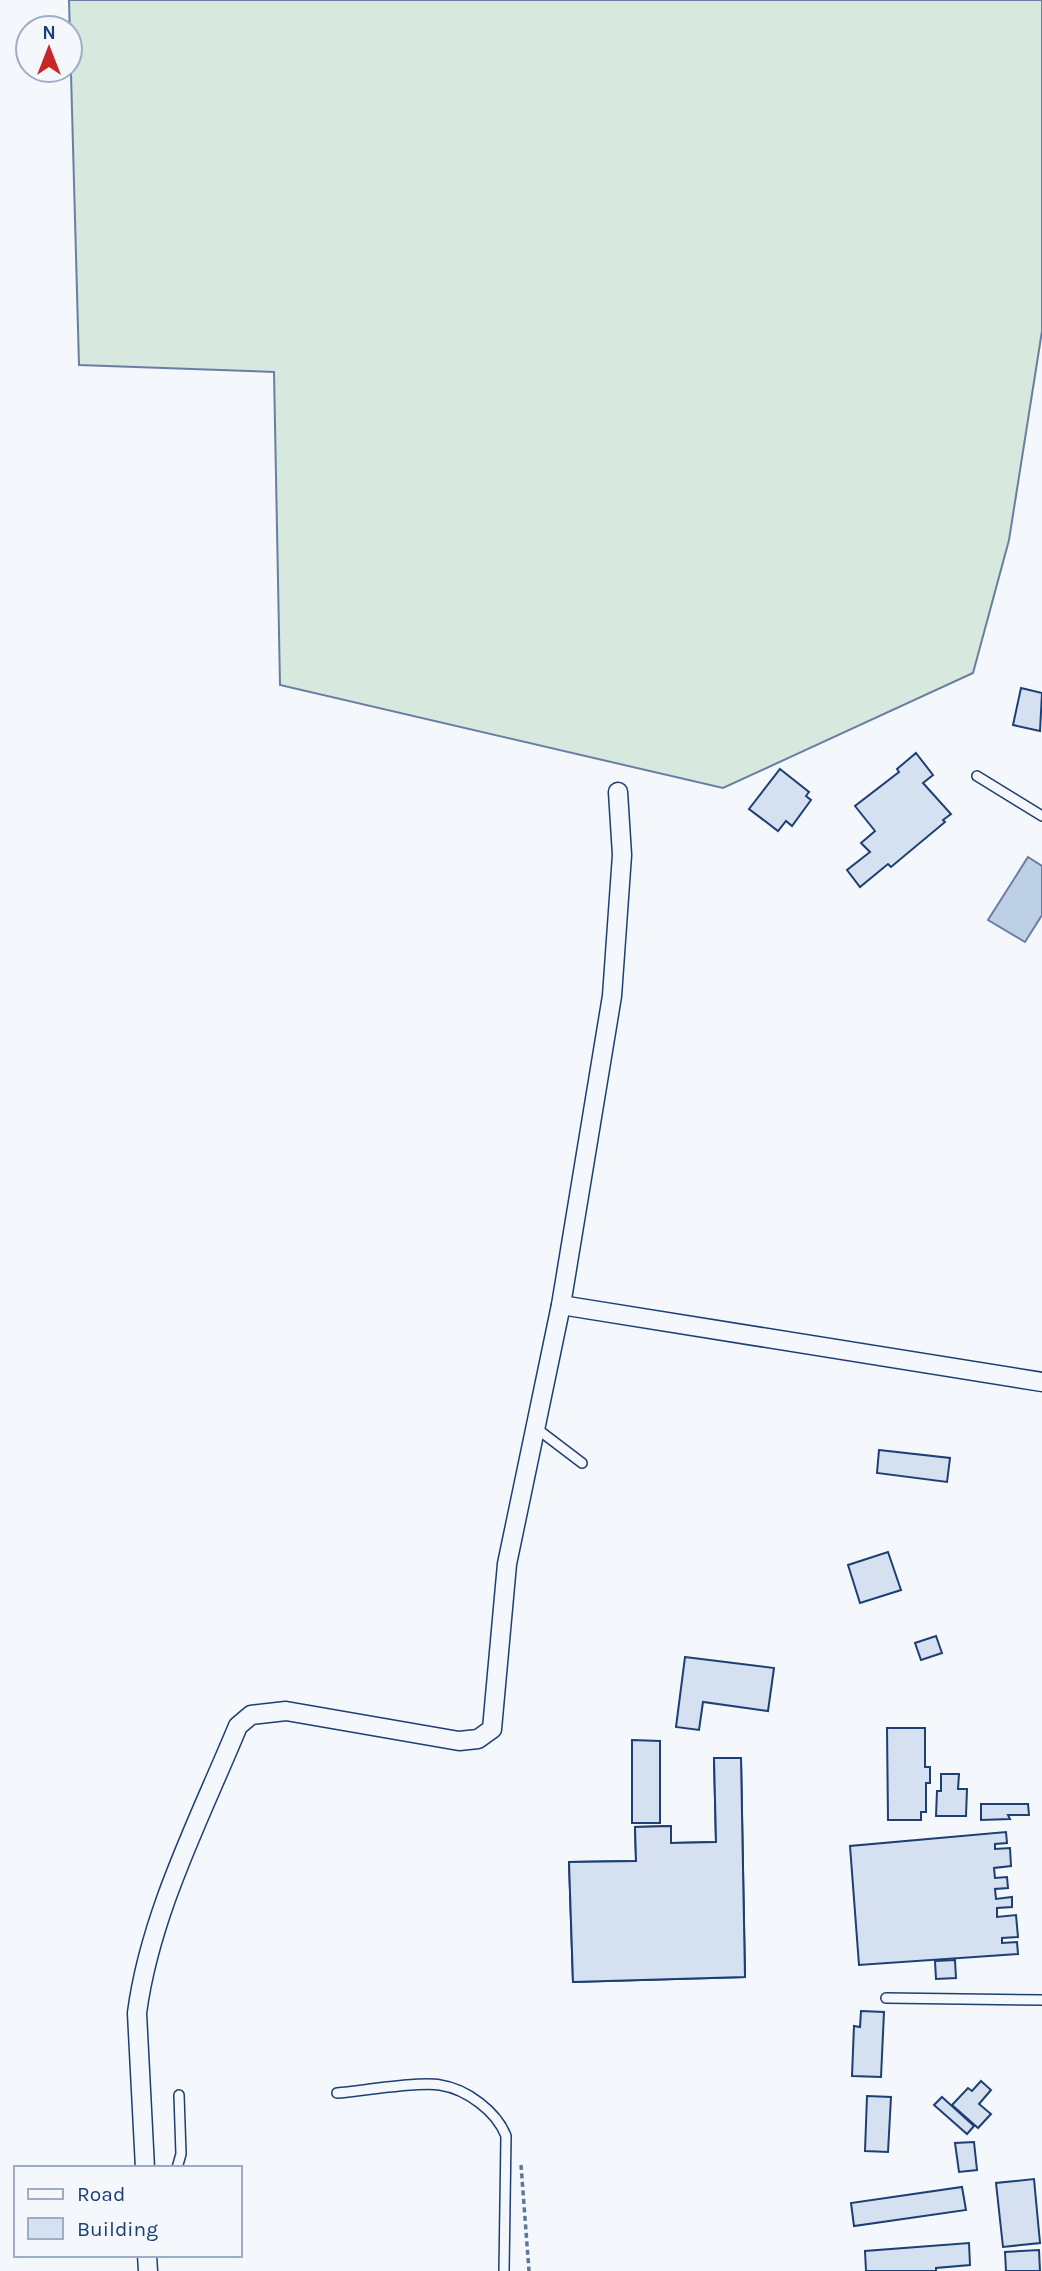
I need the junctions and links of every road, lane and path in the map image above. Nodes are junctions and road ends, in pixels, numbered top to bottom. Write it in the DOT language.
graph roads {
  1 [pos="977,776"];
  2 [pos="618,792"];
  3 [pos="1042,816"];
  4 [pos="561,1305"];
  5 [pos="1042,1382"];
  6 [pos="536,1428"];
  7 [pos="582,1463"];
  8 [pos="886,1998"];
  9 [pos="1042,2000"];
  10 [pos="337,2094"];
  11 [pos="179,2095"];
  12 [pos="521,2160"];
  13 [pos="145,2166"];
  14 [pos="178,2166"];
  15 [pos="504,2271"];
  16 [pos="529,2271"];
  1 -- 3 [label="lane"];
  2 -- 4 [label="street"];
  4 -- 5 [label="street"];
  4 -- 6 [label="street"];
  6 -- 7 [label="lane"];
  6 -- 13 [label="street"];
  8 -- 9 [label="lane"];
  10 -- 15 [label="lane"];
  11 -- 14 [label="lane"];
  12 -- 16 [label="path"];
}
